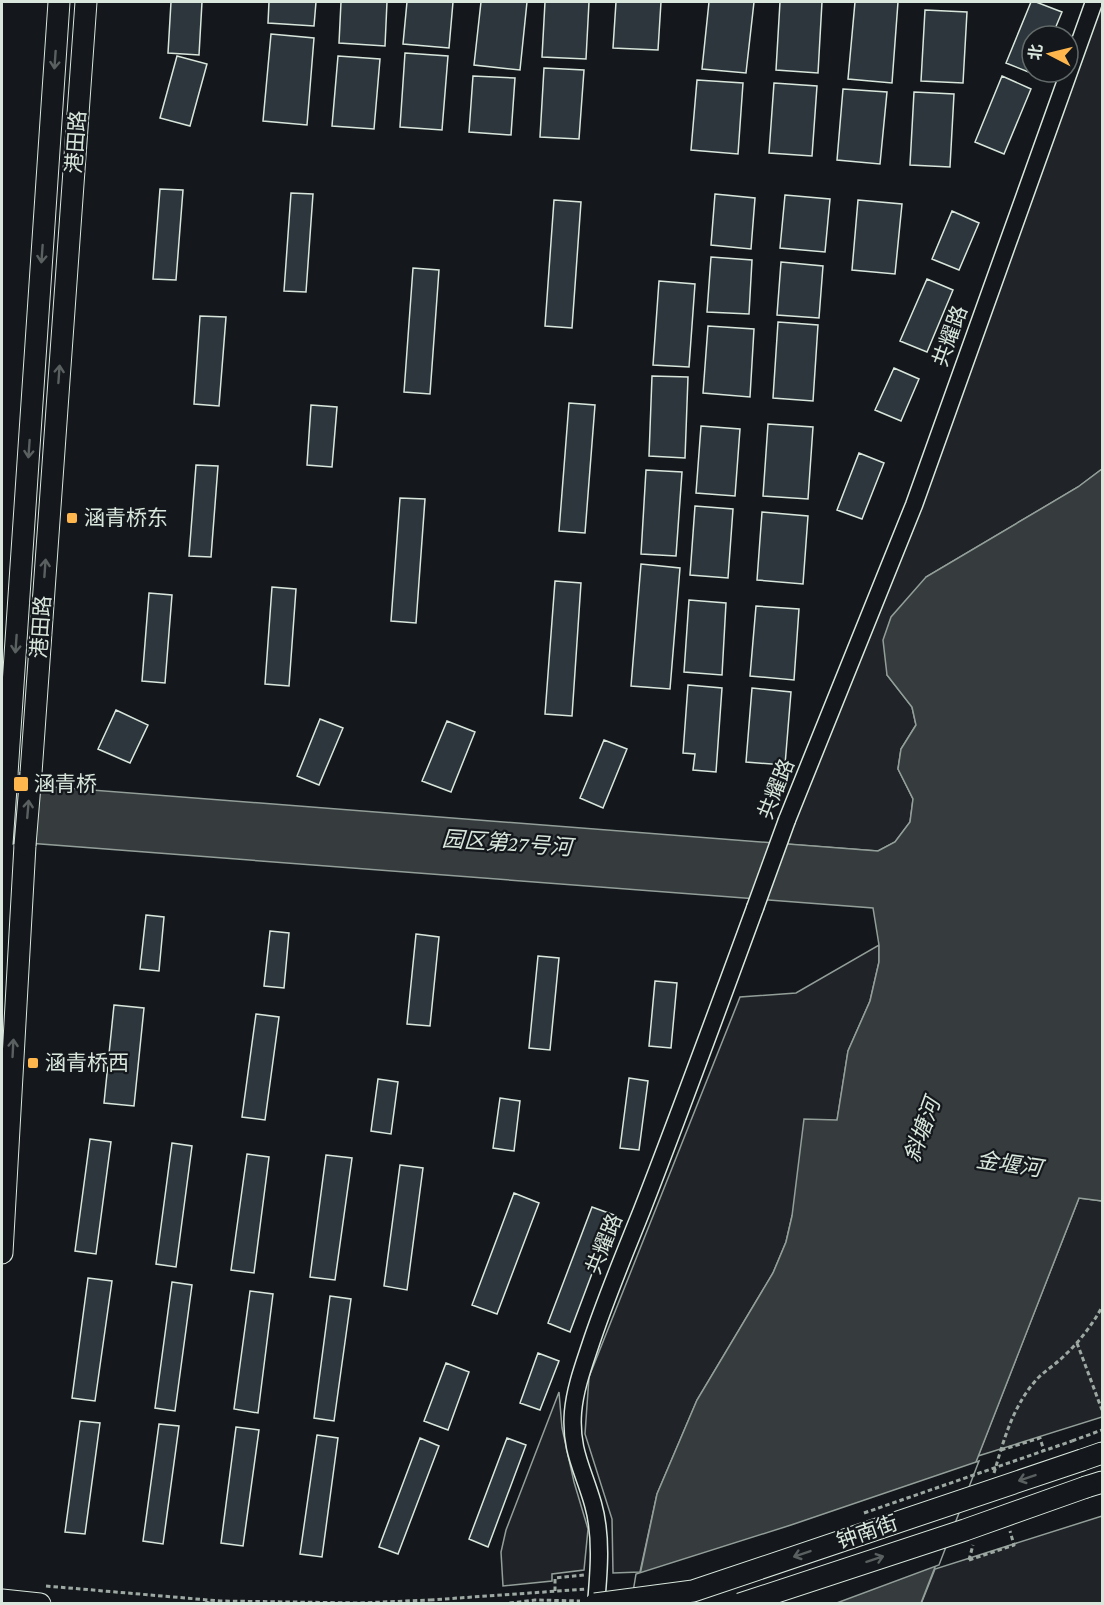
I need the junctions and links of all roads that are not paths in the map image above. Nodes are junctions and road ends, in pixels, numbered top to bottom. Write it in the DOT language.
graph roads {
  1 [pos="59,2"];
  2 [pos="86,2"];
  3 [pos="1094,2"];
  4 [pos="6,717"];
  5 [pos="35,720"];
  6 [pos="2,851"];
  7 [pos="2,1253"];
  8 [pos="1102,1453"];
  9 [pos="1094,1485"];
  10 [pos="693,1591"];
  11 [pos="597,1594"];
  12 [pos="43,1595"];
  13 [pos="2,1600"];
  14 [pos="652,1604"];
  15 [pos="740,1604"];
  1 -- 4 [label="main road, 港田路, one-way"];
  5 -- 2 [label="main road, 港田路, one-way"];
  3 -- 11 [label="street, 共耀路, bridge"];
  4 -- 5 [label="main road"];
  4 -- 6 [label="main road, 港田路, bridge"];
  7 -- 5 [label="main road, 港田路, one-way, bridge"];
  8 -- 10 [label="main road, 钟南街, one-way, bridge"];
  15 -- 9 [label="main road, 钟南街, one-way, bridge"];
  10 -- 11 [label="main road, bridge"];
  10 -- 14 [label="main road, 钟南街, bridge"];
  12 -- 13 [label="main road"];
}
